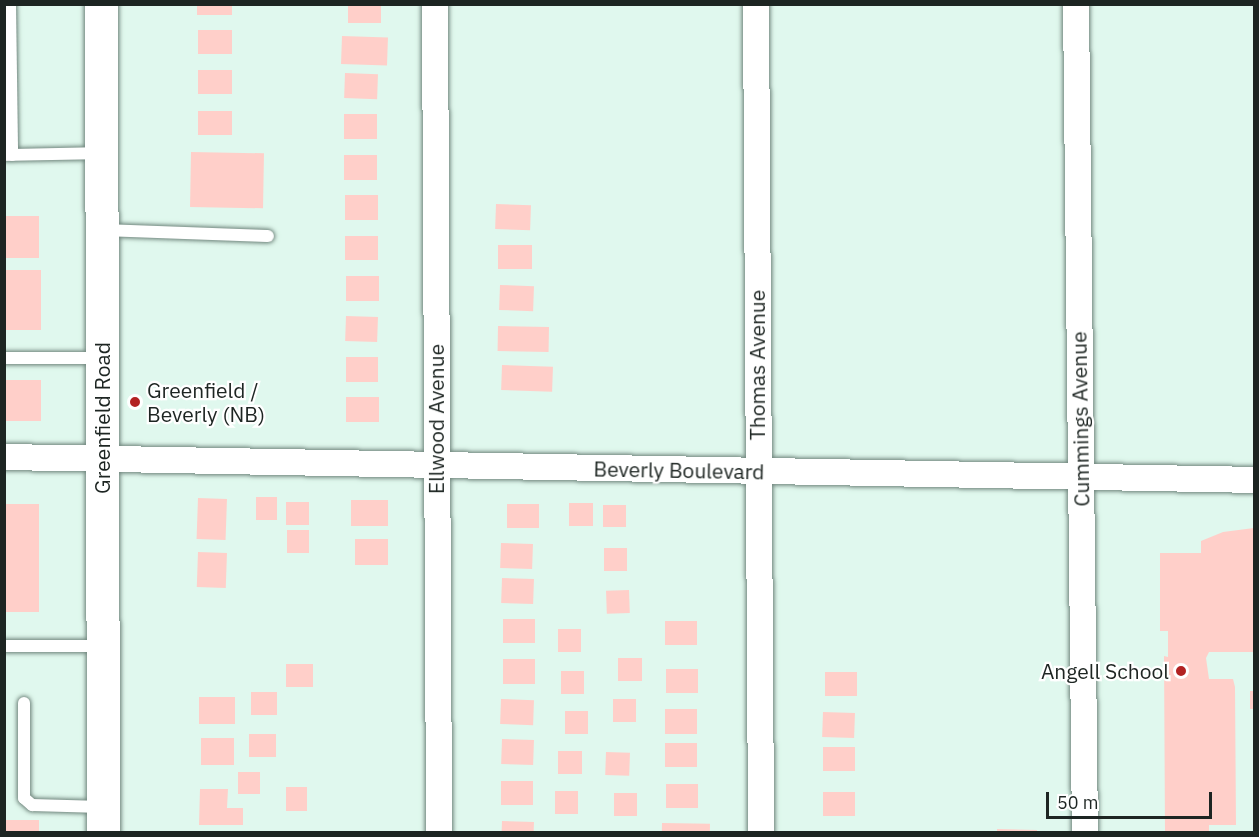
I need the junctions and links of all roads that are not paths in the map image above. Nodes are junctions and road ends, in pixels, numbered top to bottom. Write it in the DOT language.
graph roads {
  1 [pos="10,4"];
  2 [pos="101,4"];
  3 [pos="435,4"];
  4 [pos="756,4"];
  5 [pos="1076,4"];
  6 [pos="101,153"];
  7 [pos="8,155"];
  8 [pos="101,230"];
  9 [pos="268,236"];
  10 [pos="4,358"];
  11 [pos="102,358"];
  12 [pos="4,457"];
  13 [pos="103,458"];
  14 [pos="435,465"];
  15 [pos="757,471"];
  16 [pos="1080,476"];
  17 [pos="1254,480"];
  18 [pos="4,646"];
  19 [pos="103,646"];
  20 [pos="24,703"];
  21 [pos="103,820"];
  22 [pos="439,832"];
  23 [pos="761,832"];
  24 [pos="1085,832"];
  1 -- 7 [label="lane"];
  2 -- 6 [label="main road, Greenfield Road"];
  3 -- 14 [label="street, Ellwood Avenue"];
  4 -- 15 [label="street, Thomas Avenue"];
  5 -- 16 [label="street, Cummings Avenue"];
  6 -- 7 [label="lane"];
  6 -- 8 [label="main road, Greenfield Road"];
  8 -- 9 [label="lane"];
  8 -- 11 [label="main road, Greenfield Road"];
  10 -- 11 [label="lane"];
  11 -- 13 [label="main road, Greenfield Road"];
  12 -- 13 [label="street, Beverly Boulevard"];
  13 -- 14 [label="street, Beverly Boulevard"];
  13 -- 19 [label="main road, Greenfield Road"];
  14 -- 15 [label="street, Beverly Boulevard"];
  14 -- 22 [label="street, Ellwood Avenue"];
  15 -- 16 [label="street, Beverly Boulevard"];
  15 -- 23 [label="street, Thomas Avenue"];
  16 -- 17 [label="street, Beverly Boulevard"];
  16 -- 24 [label="street, Cummings Avenue"];
  18 -- 19 [label="lane"];
  19 -- 21 [label="main road, Greenfield Road"];
  20 -- 21 [label="lane"];
}
